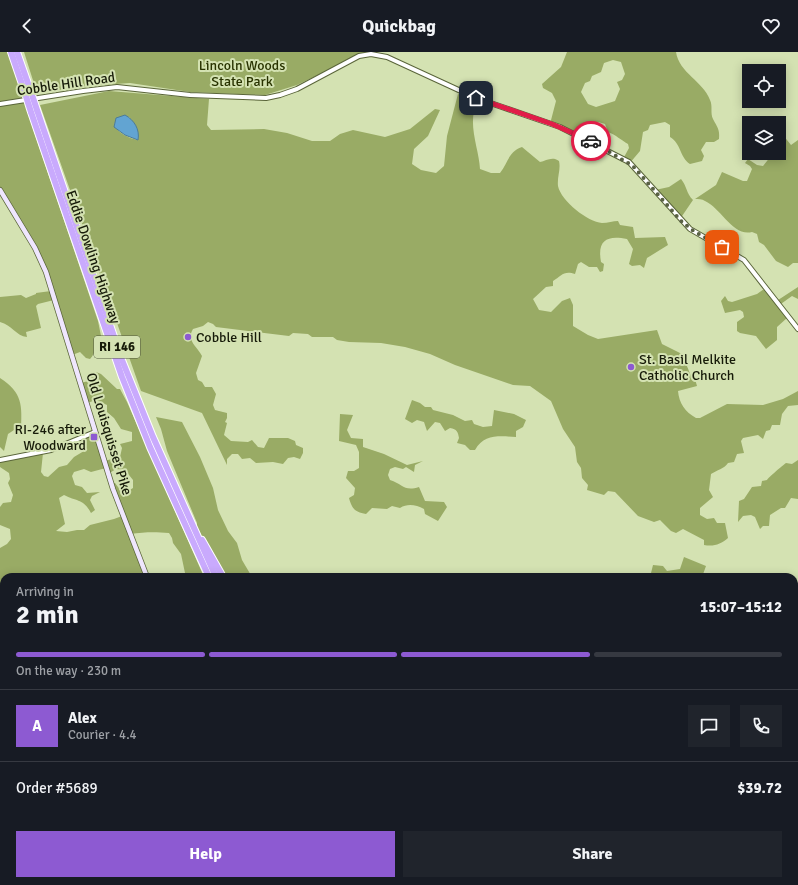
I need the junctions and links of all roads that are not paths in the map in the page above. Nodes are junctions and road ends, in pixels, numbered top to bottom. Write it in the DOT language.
graph roads {
  1 [pos="11,52"];
  2 [pos="18,52"];
  3 [pos="27,90"];
  4 [pos="0,104"];
  5 [pos="34,111"];
  6 [pos="0,190"];
  7 [pos="798,329"];
  8 [pos="95,432"];
  9 [pos="0,460"];
  10 [pos="179,498"];
  11 [pos="145,573"];
  12 [pos="207,573"];
  13 [pos="214,573"];
  14 [pos="221,573"];
  1 -- 3 [label="highway, Eddie Dowling Highway / RI 146"];
  2 -- 3 [label="highway, Eddie Dowling Highway / RI 146"];
  3 -- 5 [label="highway, Eddie Dowling Highway / RI 146, bridge"];
  4 -- 7 [label="street, Cobble Hill Road"];
  5 -- 10 [label="highway, Eddie Dowling Highway / RI 146"];
  5 -- 12 [label="highway, Eddie Dowling Highway / RI 146"];
  6 -- 8 [label="main road, Old Louisquisset Pike"];
  8 -- 9 [label="street"];
  8 -- 11 [label="main road, Old Louisquisset Pike"];
  10 -- 13 [label="highway, Eddie Dowling Highway / RI 146"];
  10 -- 14 [label="highway"];
}
